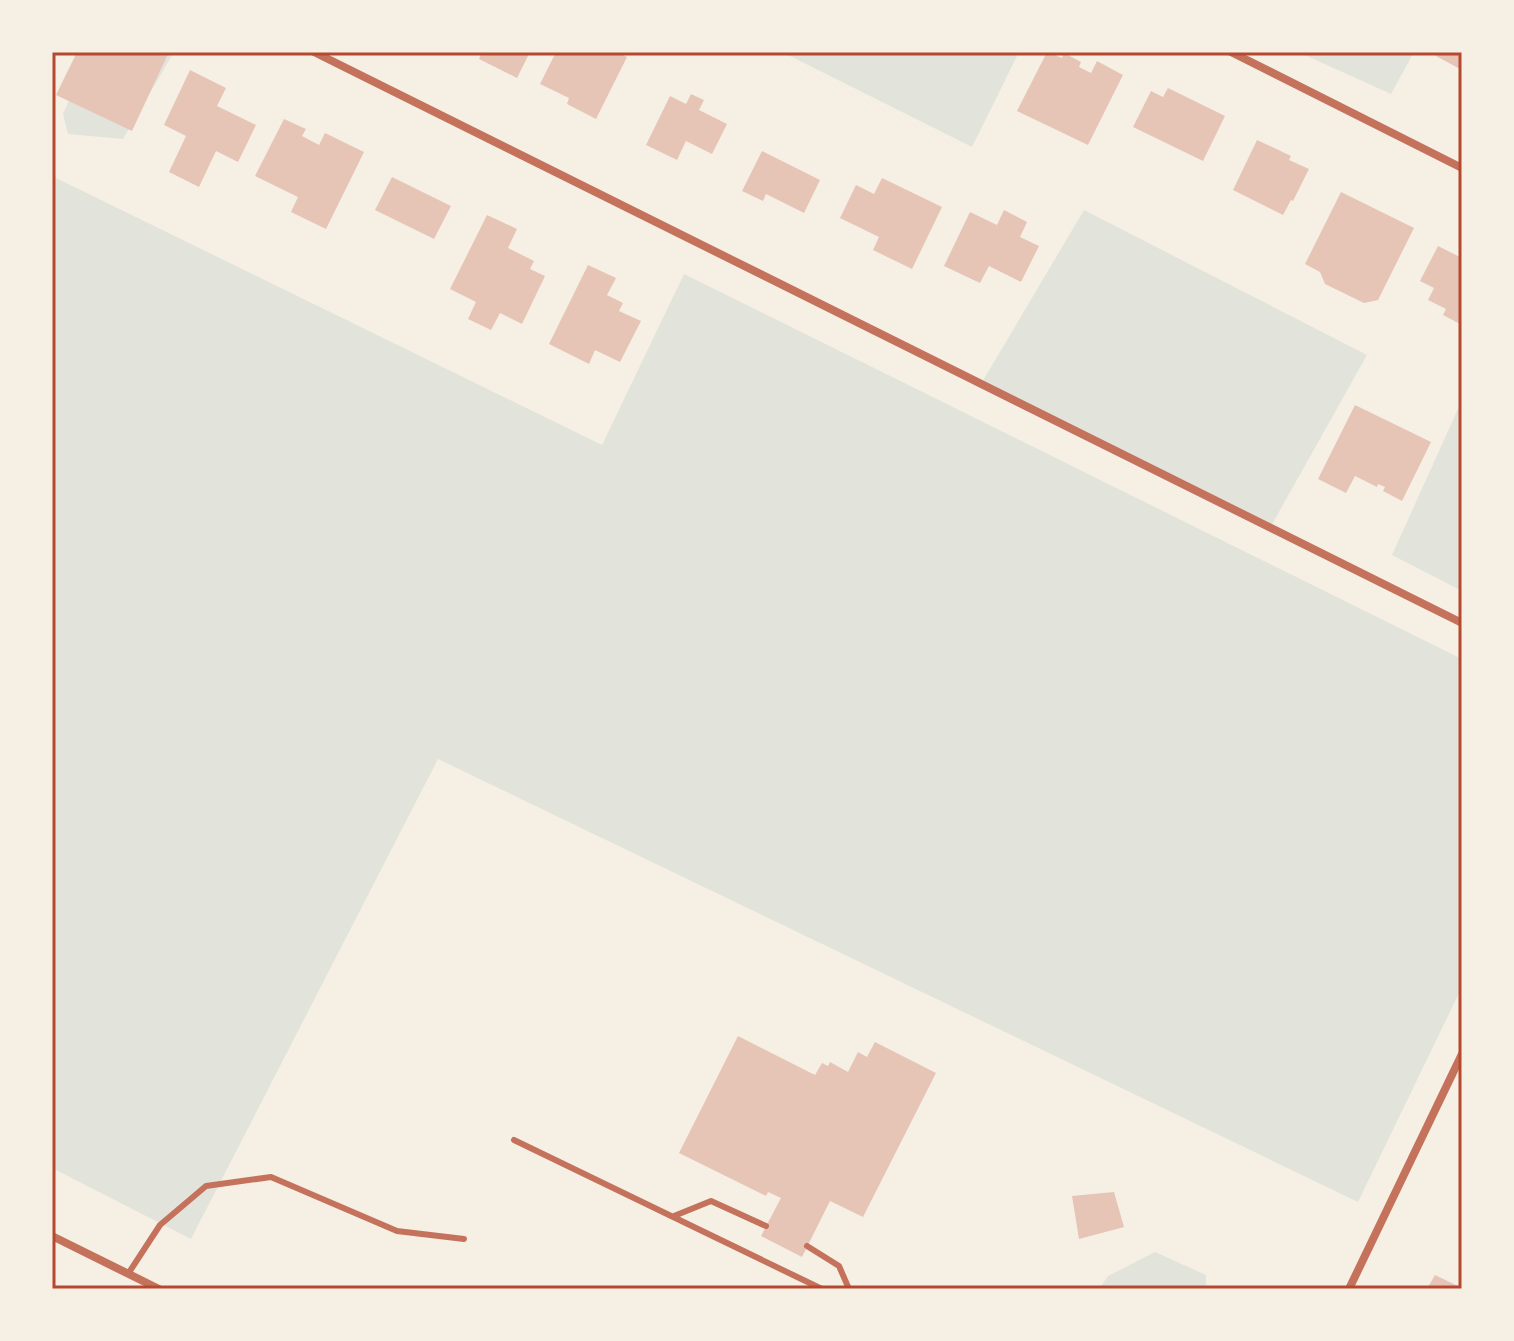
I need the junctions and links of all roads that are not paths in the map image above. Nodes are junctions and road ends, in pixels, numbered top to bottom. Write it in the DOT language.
graph roads {
  1 [pos="314,52"];
  2 [pos="1231,52"];
  3 [pos="1462,168"];
  4 [pos="1462,623"];
  5 [pos="1462,1054"];
  6 [pos="514,1140"];
  7 [pos="673,1216"];
  8 [pos="766,1226"];
  9 [pos="52,1236"];
  10 [pos="464,1239"];
  11 [pos="807,1246"];
  12 [pos="128,1274"];
  13 [pos="159,1289"];
  14 [pos="822,1289"];
  15 [pos="849,1289"];
  16 [pos="1349,1289"];
  1 -- 4 [label="street"];
  2 -- 3 [label="street"];
  5 -- 16 [label="street"];
  6 -- 7 [label="lane"];
  7 -- 8 [label="lane"];
  7 -- 14 [label="lane"];
  9 -- 12 [label="street"];
  10 -- 12 [label="lane"];
  11 -- 15 [label="lane"];
  12 -- 13 [label="street"];
}
